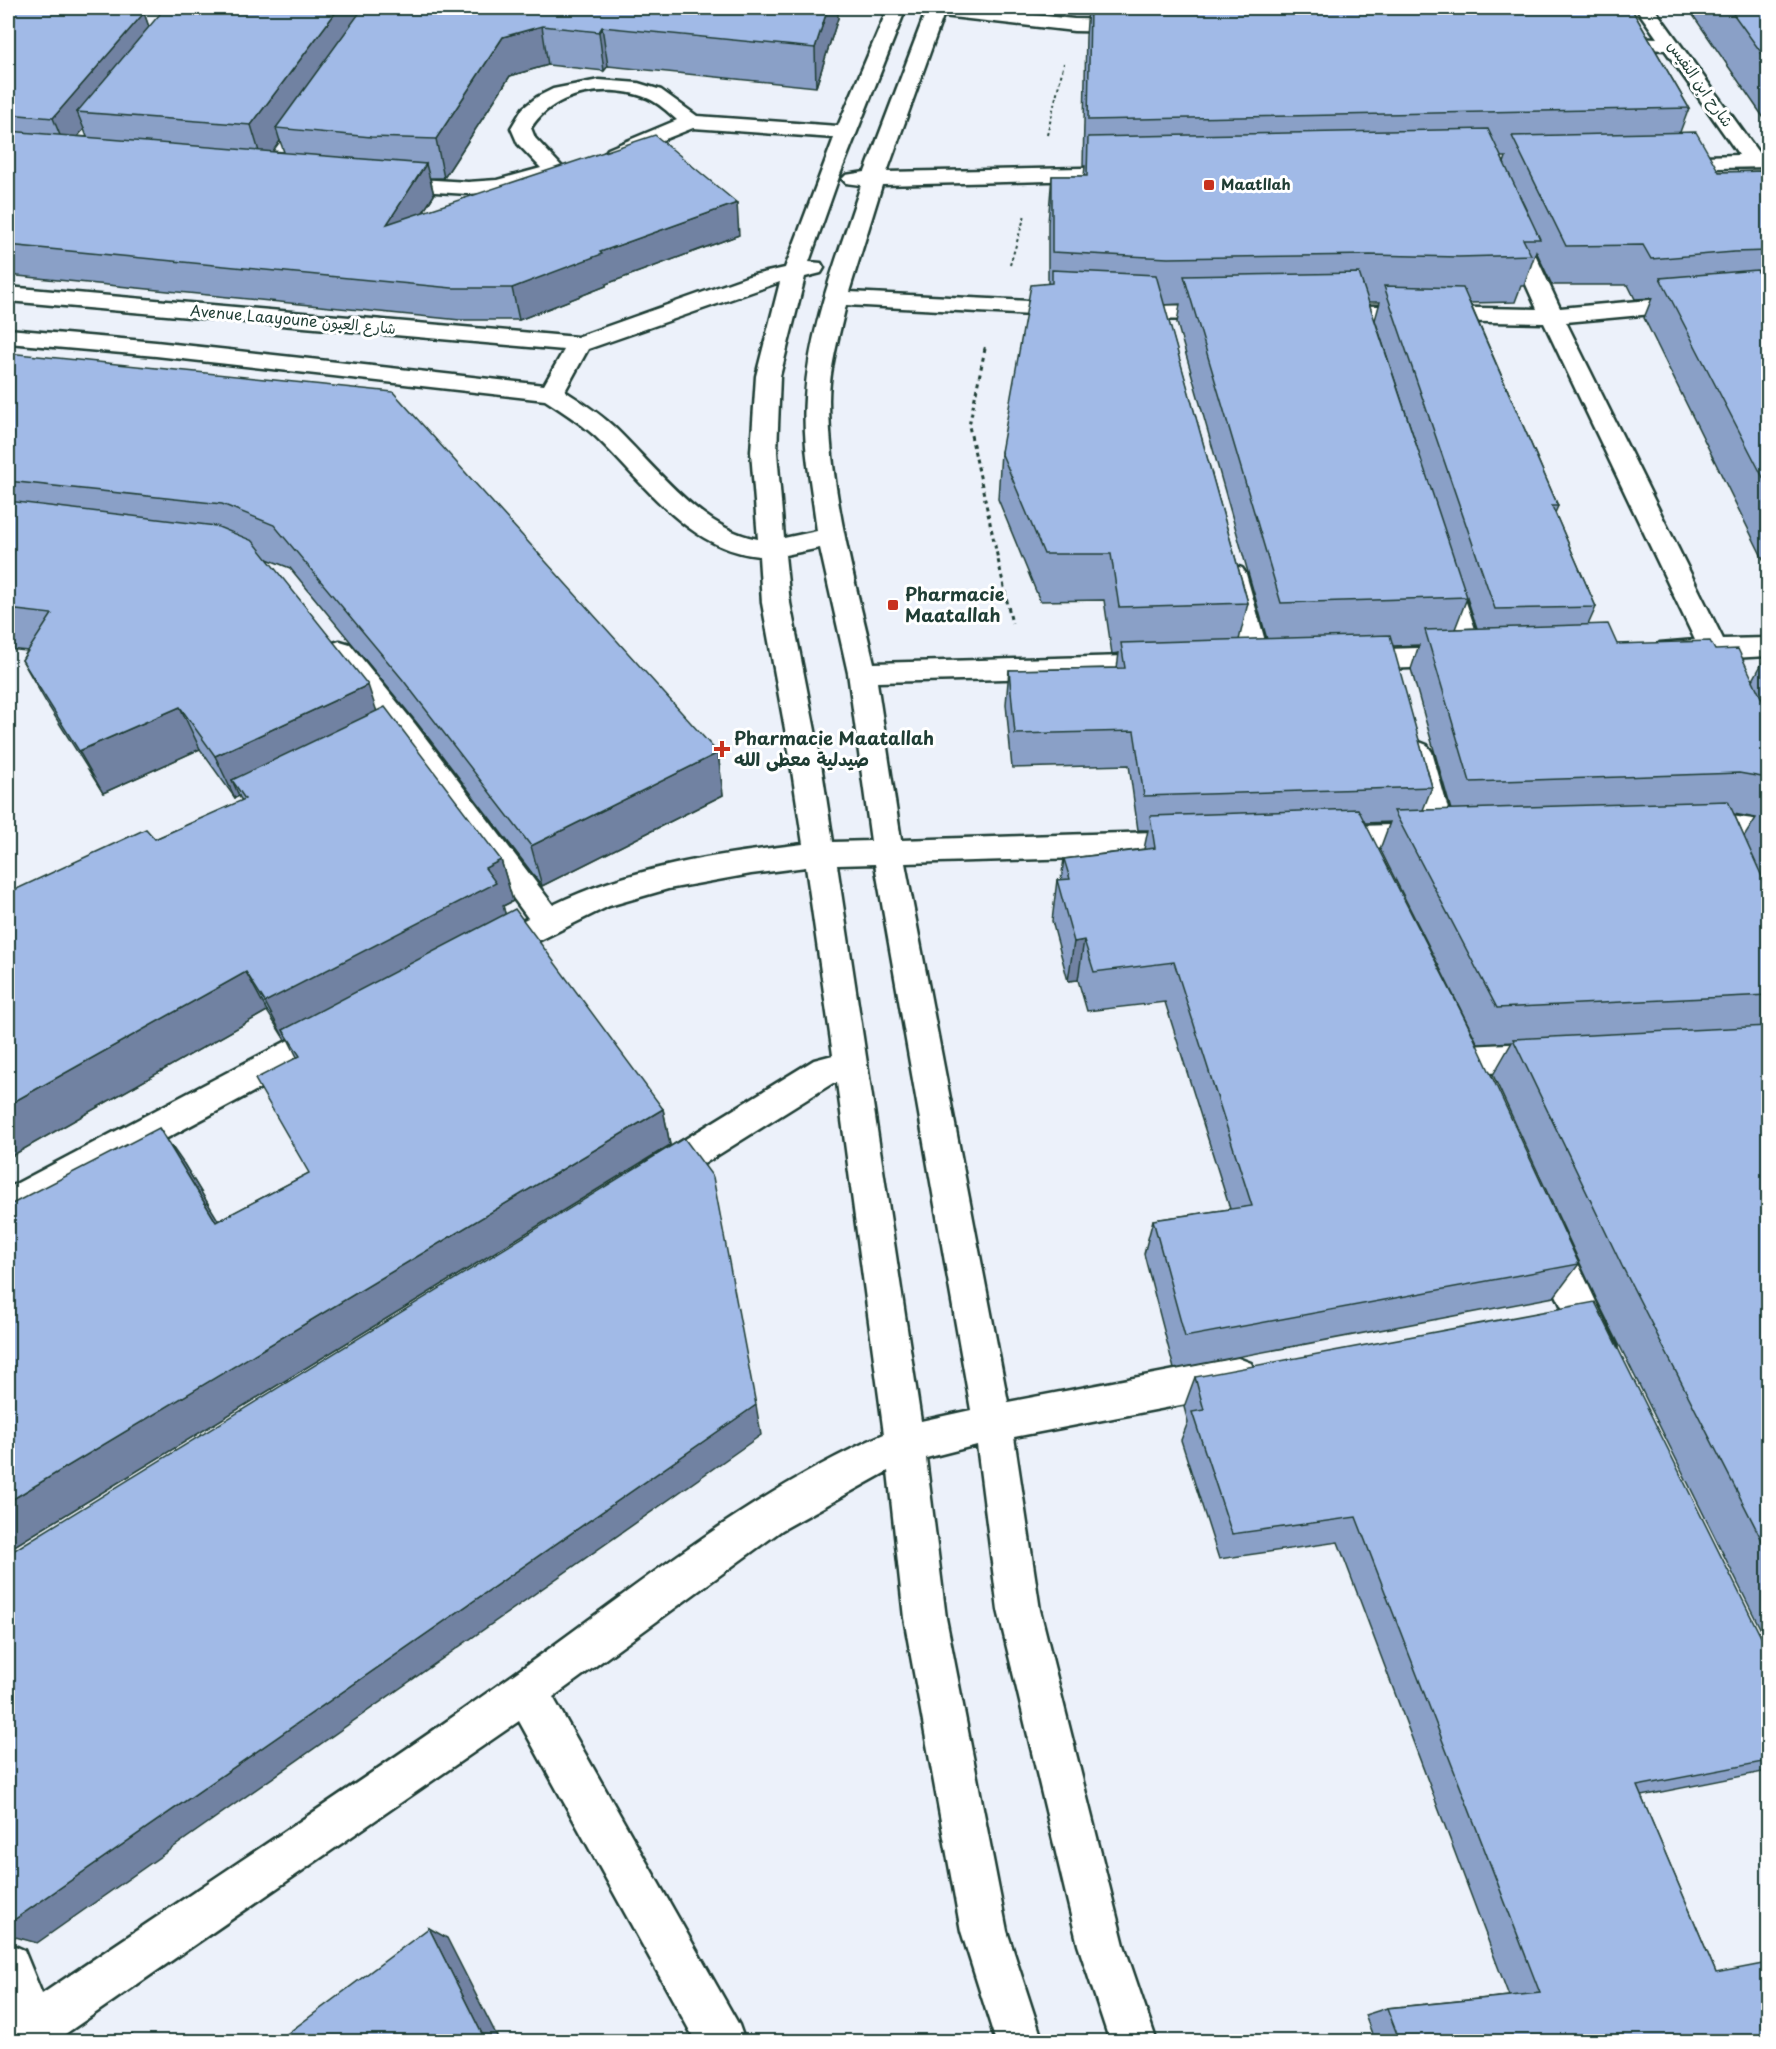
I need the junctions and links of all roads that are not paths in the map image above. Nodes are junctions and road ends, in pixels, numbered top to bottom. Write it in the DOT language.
graph roads {
  1 [pos="897,8"];
  2 [pos="931,8"];
  3 [pos="1645,8"];
  4 [pos="1145,27"];
  5 [pos="1588,41"];
  6 [pos="1672,44"];
  7 [pos="691,122"];
  8 [pos="846,133"];
  9 [pos="598,159"];
  10 [pos="1761,161"];
  11 [pos="1648,164"];
  12 [pos="577,165"];
  13 [pos="555,171"];
  14 [pos="1152,172"];
  15 [pos="828,177"];
  16 [pos="873,180"];
  17 [pos="361,181"];
  18 [pos="1499,201"];
  19 [pos="846,265"];
  20 [pos="795,271"];
  21 [pos="8,294"];
  22 [pos="836,298"];
  23 [pos="1758,306"];
  24 [pos="1300,312"];
  25 [pos="1242,313"];
  26 [pos="1552,316"];
  27 [pos="8,336"];
  28 [pos="579,344"];
  29 [pos="552,393"];
  30 [pos="831,537"];
  31 [pos="771,548"];
  32 [pos="1226,550"];
  33 [pos="1437,556"];
  34 [pos="324,631"];
  35 [pos="1768,647"];
  36 [pos="1713,649"];
  37 [pos="1646,651"];
  38 [pos="1326,660"];
  39 [pos="1257,662"];
  40 [pos="1187,664"];
  41 [pos="862,673"];
  42 [pos="1733,690"];
  43 [pos="1409,724"];
  44 [pos="1716,825"];
  45 [pos="1670,827"];
  46 [pos="1768,832"];
  47 [pos="1355,837"];
  48 [pos="1297,839"];
  49 [pos="1215,842"];
  50 [pos="888,852"];
  51 [pos="820,854"];
  52 [pos="1730,858"];
  53 [pos="1371,869"];
  54 [pos="547,920"];
  55 [pos="463,964"];
  56 [pos="357,1020"];
  57 [pos="1451,1029"];
  58 [pos="1571,1055"];
  59 [pos="1467,1060"];
  60 [pos="852,1067"];
  61 [pos="1482,1093"];
  62 [pos="624,1195"];
  63 [pos="8,1205"];
  64 [pos="1536,1213"];
  65 [pos="1275,1369"];
  66 [pos="1612,1374"];
  67 [pos="993,1423"];
  68 [pos="905,1444"];
  69 [pos="526,1691"];
  70 [pos="8,1966"];
  71 [pos="27,2037"];
  72 [pos="722,2042"];
  73 [pos="1020,2042"];
  74 [pos="1134,2042"];
  1 -- 8 [label="street"];
  2 -- 4 [label="street"];
  2 -- 16 [label="street"];
  3 -- 6 [label="street, شارح ابن النفيس"];
  5 -- 6 [label="street"];
  6 -- 10 [label="street, شارح ابن النفيس"];
  7 -- 8 [label="street"];
  7 -- 9 [label="street"];
  7 -- 13 [label="street"];
  8 -- 15 [label="street"];
  10 -- 11 [label="street"];
  12 -- 13 [label="street"];
  13 -- 17 [label="street"];
  14 -- 16 [label="street"];
  15 -- 16 [label="street"];
  15 -- 20 [label="street"];
  16 -- 19 [label="street"];
  18 -- 26 [label="street"];
  19 -- 20 [label="street, Avenue Laayoune شارع العيون"];
  19 -- 22 [label="street"];
  20 -- 28 [label="street, Avenue Laayoune شارع العيون"];
  20 -- 31 [label="street"];
  21 -- 28 [label="street, Avenue Laayoune شارع العيون"];
  22 -- 25 [label="street"];
  22 -- 30 [label="street"];
  23 -- 26 [label="street"];
  24 -- 26 [label="street"];
  26 -- 36 [label="street"];
  27 -- 29 [label="street"];
  28 -- 29 [label="street"];
  29 -- 31 [label="street"];
  30 -- 31 [label="street"];
  30 -- 41 [label="street"];
  31 -- 51 [label="street"];
  32 -- 39 [label="street"];
  33 -- 38 [label="street"];
  34 -- 54 [label="street"];
  35 -- 36 [label="street"];
  36 -- 37 [label="street"];
  36 -- 42 [label="street"];
  40 -- 41 [label="street"];
  41 -- 50 [label="street"];
  43 -- 47 [label="street"];
  44 -- 45 [label="street"];
  44 -- 46 [label="street"];
  44 -- 52 [label="street"];
  47 -- 48 [label="street"];
  47 -- 53 [label="street"];
  49 -- 50 [label="street"];
  50 -- 51 [label="street"];
  50 -- 67 [label="street"];
  51 -- 54 [label="street"];
  51 -- 60 [label="street"];
  54 -- 55 [label="street"];
  56 -- 63 [label="street"];
  57 -- 59 [label="street"];
  58 -- 59 [label="street"];
  59 -- 61 [label="street"];
  60 -- 62 [label="street"];
  60 -- 68 [label="street"];
  64 -- 66 [label="street"];
  65 -- 67 [label="street"];
  67 -- 68 [label="street"];
  67 -- 74 [label="street"];
  68 -- 69 [label="street"];
  68 -- 73 [label="street"];
  69 -- 71 [label="street"];
  69 -- 72 [label="street"];
  70 -- 71 [label="street"];
}
